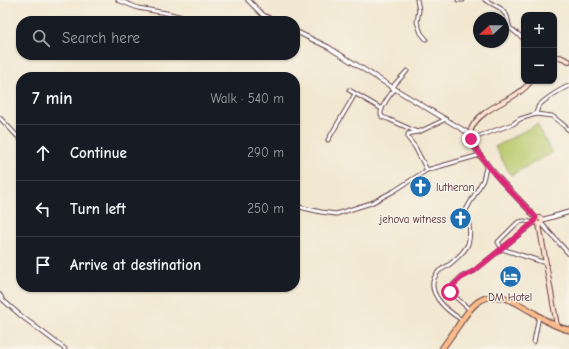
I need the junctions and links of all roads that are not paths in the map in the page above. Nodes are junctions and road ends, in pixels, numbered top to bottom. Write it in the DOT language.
graph roads {
  1 [pos="118,0"];
  2 [pos="248,0"];
  3 [pos="417,0"];
  4 [pos="458,0"];
  5 [pos="463,0"];
  6 [pos="485,0"];
  7 [pos="178,16"];
  8 [pos="265,16"];
  9 [pos="300,33"];
  10 [pos="521,37"];
  11 [pos="426,39"];
  12 [pos="557,58"];
  13 [pos="569,61"];
  14 [pos="407,71"];
  15 [pos="529,84"];
  16 [pos="569,86"];
  17 [pos="394,89"];
  18 [pos="348,90"];
  19 [pos="355,94"];
  20 [pos="382,109"];
  21 [pos="536,114"];
  22 [pos="0,118"];
  23 [pos="446,119"];
  24 [pos="569,130"];
  25 [pos="417,132"];
  26 [pos="470,134"];
  27 [pos="16,135"];
  28 [pos="471,139"];
  29 [pos="328,140"];
  30 [pos="480,155"];
  31 [pos="487,164"];
  32 [pos="428,170"];
  33 [pos="300,207"];
  34 [pos="569,212"];
  35 [pos="538,221"];
  36 [pos="502,249"];
  37 [pos="569,254"];
  38 [pos="546,263"];
  39 [pos="0,295"];
  40 [pos="469,309"];
  41 [pos="539,316"];
  42 [pos="462,320"];
  43 [pos="557,326"];
  44 [pos="569,330"];
  45 [pos="534,342"];
  46 [pos="65,349"];
  47 [pos="442,349"];
  1 -- 7 [label="street"];
  2 -- 8 [label="street"];
  3 -- 11 [label="street"];
  4 -- 5 [label="street"];
  6 -- 10 [label="street"];
  9 -- 17 [label="street"];
  12 -- 13 [label="main road"];
  14 -- 17 [label="street"];
  15 -- 26 [label="main road"];
  16 -- 21 [label="street"];
  17 -- 20 [label="street"];
  17 -- 23 [label="street"];
  18 -- 19 [label="street"];
  19 -- 20 [label="street"];
  19 -- 29 [label="street"];
  20 -- 25 [label="street"];
  21 -- 24 [label="street"];
  21 -- 28 [label="street"];
  22 -- 27 [label="street"];
  23 -- 25 [label="street"];
  23 -- 26 [label="street"];
  25 -- 32 [label="street"];
  26 -- 28 [label="main road"];
  28 -- 30 [label="main road"];
  30 -- 31 [label="main road"];
  30 -- 32 [label="street"];
  31 -- 35 [label="main road"];
  31 -- 42 [label="street"];
  32 -- 33 [label="street"];
  34 -- 35 [label="street"];
  35 -- 36 [label="street"];
  35 -- 36 [label="street"];
  35 -- 37 [label="street"];
  35 -- 38 [label="main road"];
  36 -- 38 [label="street"];
  36 -- 40 [label="street"];
  38 -- 43 [label="main road"];
  39 -- 46 [label="street"];
  40 -- 41 [label="highway"];
  40 -- 42 [label="highway"];
  41 -- 43 [label="highway"];
  41 -- 45 [label="street"];
  42 -- 47 [label="highway"];
  43 -- 44 [label="highway"];
}
